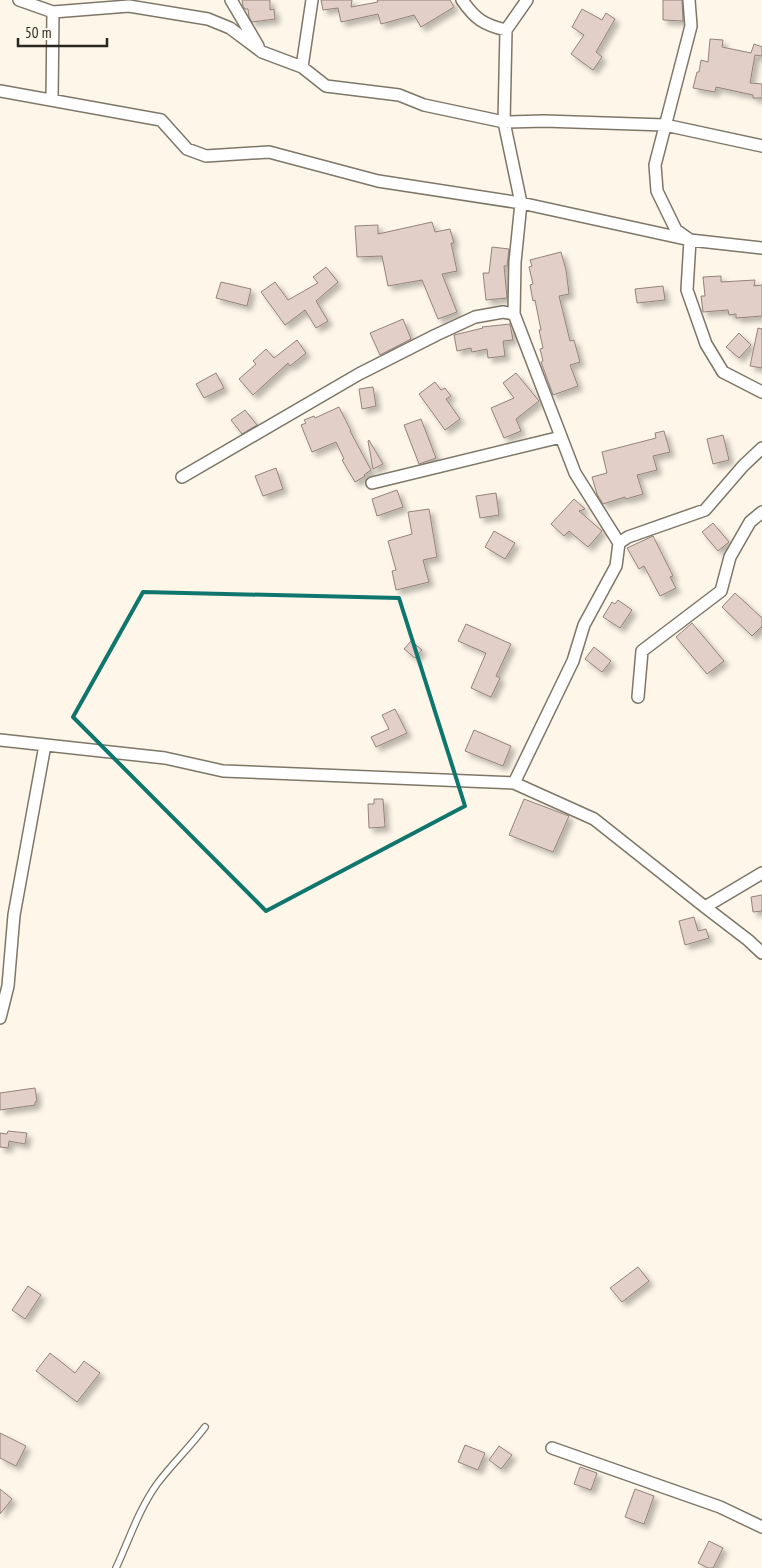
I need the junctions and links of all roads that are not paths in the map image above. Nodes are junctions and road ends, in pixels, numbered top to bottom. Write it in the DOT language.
graph roads {
  1 [pos="19,0"];
  2 [pos="231,0"];
  3 [pos="312,0"];
  4 [pos="462,0"];
  5 [pos="527,0"];
  6 [pos="688,0"];
  7 [pos="54,12"];
  8 [pos="506,30"];
  9 [pos="262,52"];
  10 [pos="302,67"];
  11 [pos="0,91"];
  12 [pos="52,100"];
  13 [pos="504,122"];
  14 [pos="665,125"];
  15 [pos="762,146"];
  16 [pos="521,203"];
  17 [pos="690,240"];
  18 [pos="762,248"];
  19 [pos="514,314"];
  20 [pos="762,392"];
  21 [pos="561,437"];
  22 [pos="762,448"];
  23 [pos="182,477"];
  24 [pos="372,482"];
  25 [pos="762,512"];
  26 [pos="619,543"];
  27 [pos="638,697"];
  28 [pos="0,740"];
  29 [pos="45,745"];
  30 [pos="514,783"];
  31 [pos="762,873"];
  32 [pos="705,907"];
  33 [pos="762,953"];
  34 [pos="0,1018"];
  35 [pos="205,1427"];
  36 [pos="552,1448"];
  37 [pos="762,1527"];
  38 [pos="116,1568"];
  1 -- 7 [label="street"];
  2 -- 9 [label="street"];
  3 -- 10 [label="street"];
  4 -- 8 [label="street"];
  5 -- 8 [label="street"];
  6 -- 14 [label="street"];
  7 -- 9 [label="street"];
  7 -- 12 [label="street"];
  8 -- 13 [label="street"];
  9 -- 10 [label="street"];
  10 -- 13 [label="street"];
  11 -- 12 [label="street"];
  12 -- 16 [label="street"];
  13 -- 14 [label="street"];
  13 -- 16 [label="street"];
  14 -- 15 [label="street"];
  14 -- 17 [label="street"];
  16 -- 17 [label="street"];
  16 -- 19 [label="street"];
  17 -- 18 [label="street"];
  17 -- 20 [label="street"];
  19 -- 21 [label="street"];
  19 -- 23 [label="street"];
  21 -- 24 [label="street"];
  21 -- 26 [label="street"];
  22 -- 26 [label="street"];
  25 -- 27 [label="street"];
  26 -- 30 [label="street"];
  28 -- 29 [label="street"];
  29 -- 30 [label="street"];
  29 -- 34 [label="street"];
  30 -- 32 [label="street"];
  31 -- 32 [label="street"];
  32 -- 33 [label="street"];
  35 -- 38 [label="lane"];
  36 -- 37 [label="street"];
}
